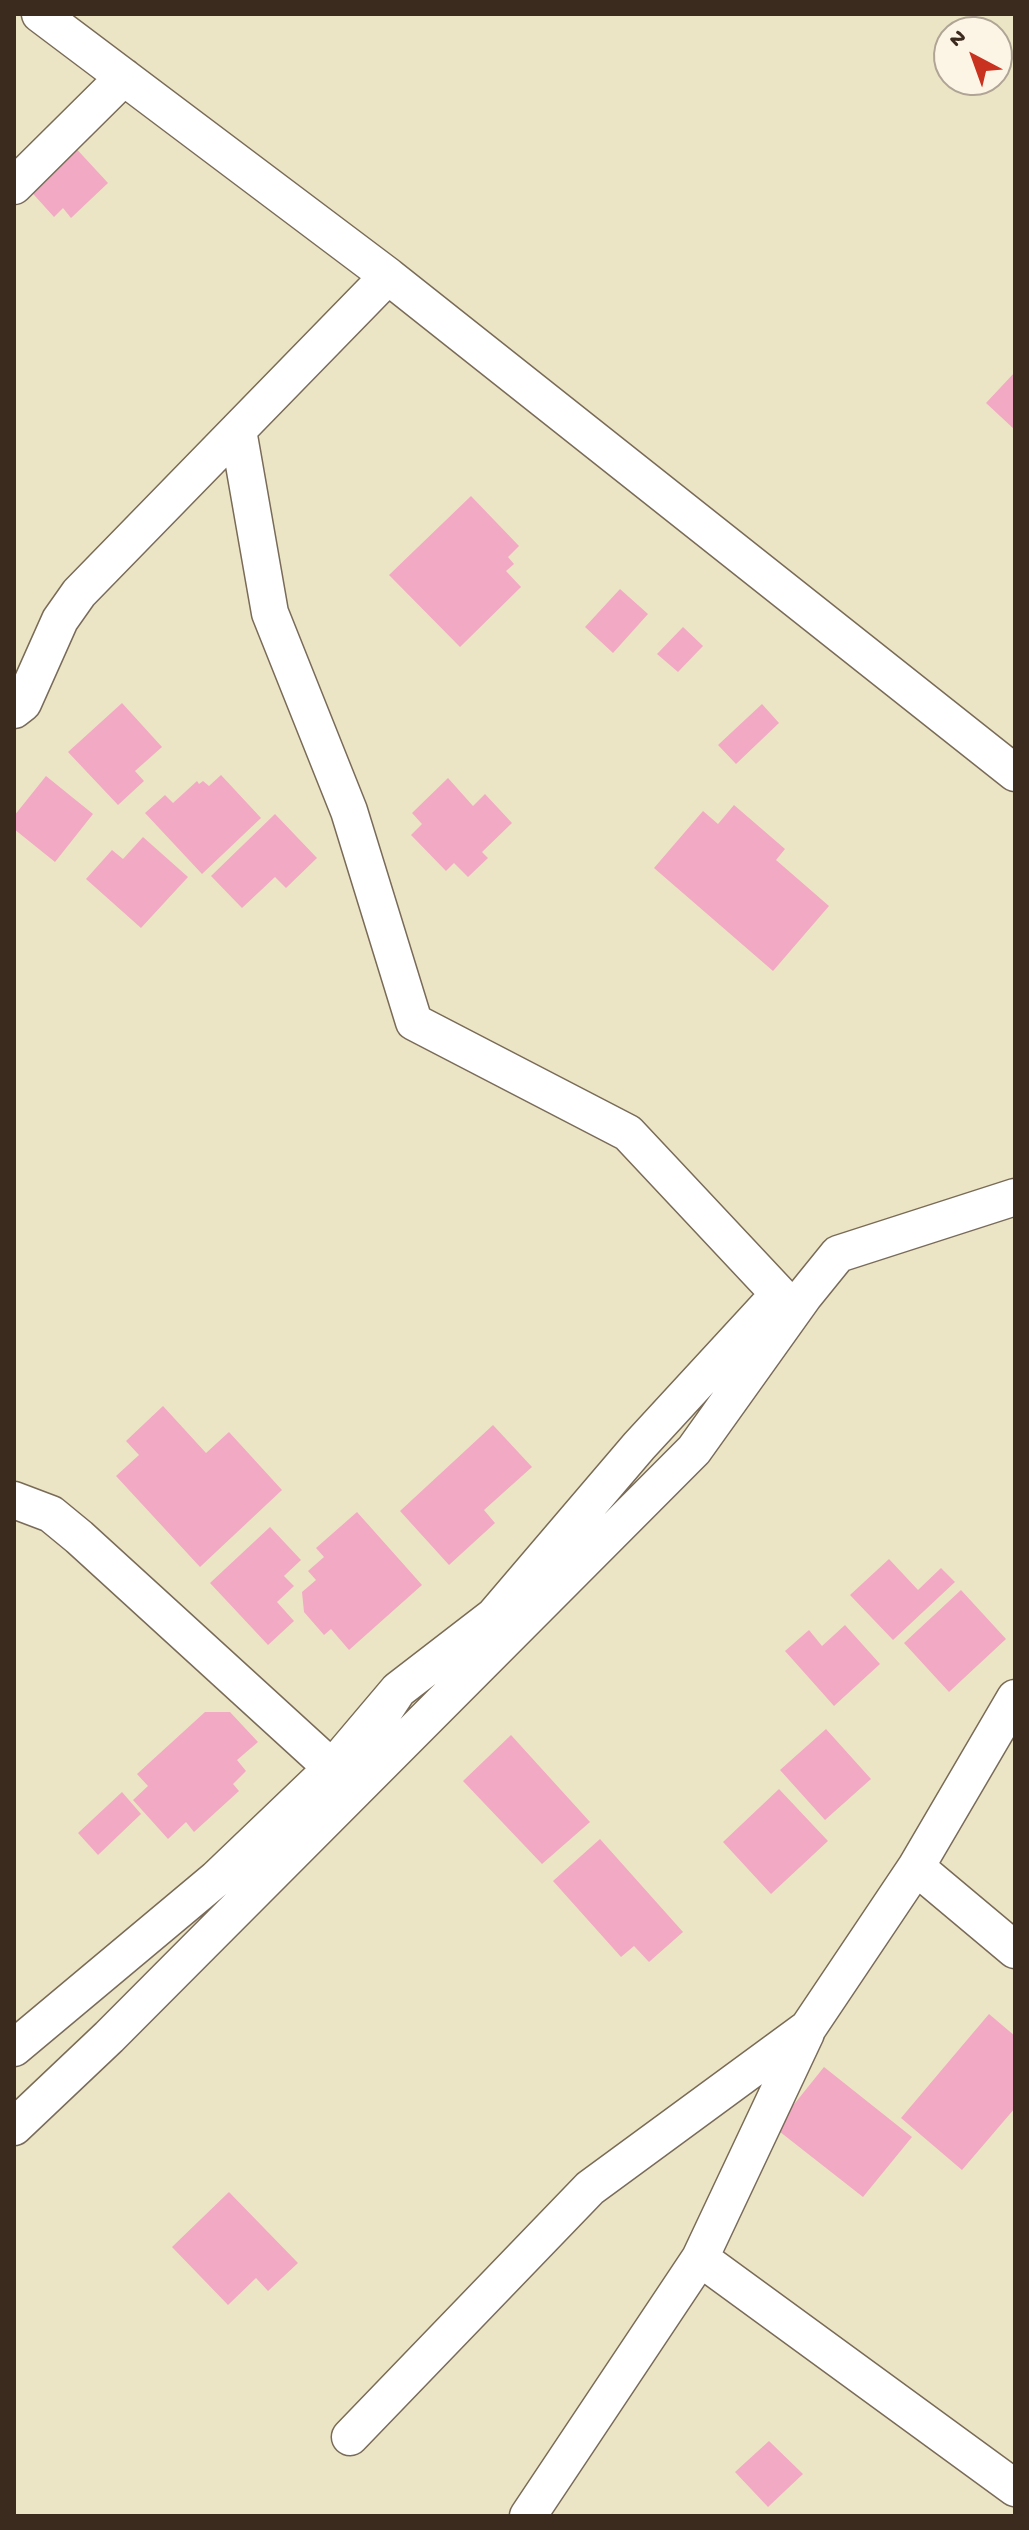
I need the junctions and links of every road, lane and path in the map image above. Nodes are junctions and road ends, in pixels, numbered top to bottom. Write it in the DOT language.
graph roads {
  1 [pos="40,14"];
  2 [pos="124,77"];
  3 [pos="14,186"];
  4 [pos="388,276"];
  5 [pos="238,430"];
  6 [pos="14,710"];
  7 [pos="1015,773"];
  8 [pos="1015,1197"];
  9 [pos="14,1500"];
  10 [pos="398,1690"];
  11 [pos="1015,1698"];
  12 [pos="332,1768"];
  13 [pos="377,1768"];
  14 [pos="916,1867"];
  15 [pos="1015,1950"];
  16 [pos="808,2028"];
  17 [pos="14,2048"];
  18 [pos="14,2127"];
  19 [pos="700,2258"];
  20 [pos="350,2437"];
  21 [pos="1015,2488"];
  22 [pos="528,2516"];
  1 -- 2 [label="street"];
  2 -- 3 [label="street"];
  2 -- 4 [label="street"];
  4 -- 5 [label="street"];
  4 -- 7 [label="street"];
  5 -- 6 [label="street"];
  5 -- 10 [label="street"];
  8 -- 13 [label="street"];
  9 -- 12 [label="street"];
  10 -- 12 [label="street"];
  10 -- 13 [label="street"];
  11 -- 14 [label="street"];
  12 -- 17 [label="street"];
  13 -- 18 [label="street"];
  14 -- 15 [label="street"];
  14 -- 16 [label="street"];
  16 -- 19 [label="street"];
  16 -- 20 [label="street"];
  19 -- 21 [label="street"];
  19 -- 22 [label="street"];
}
